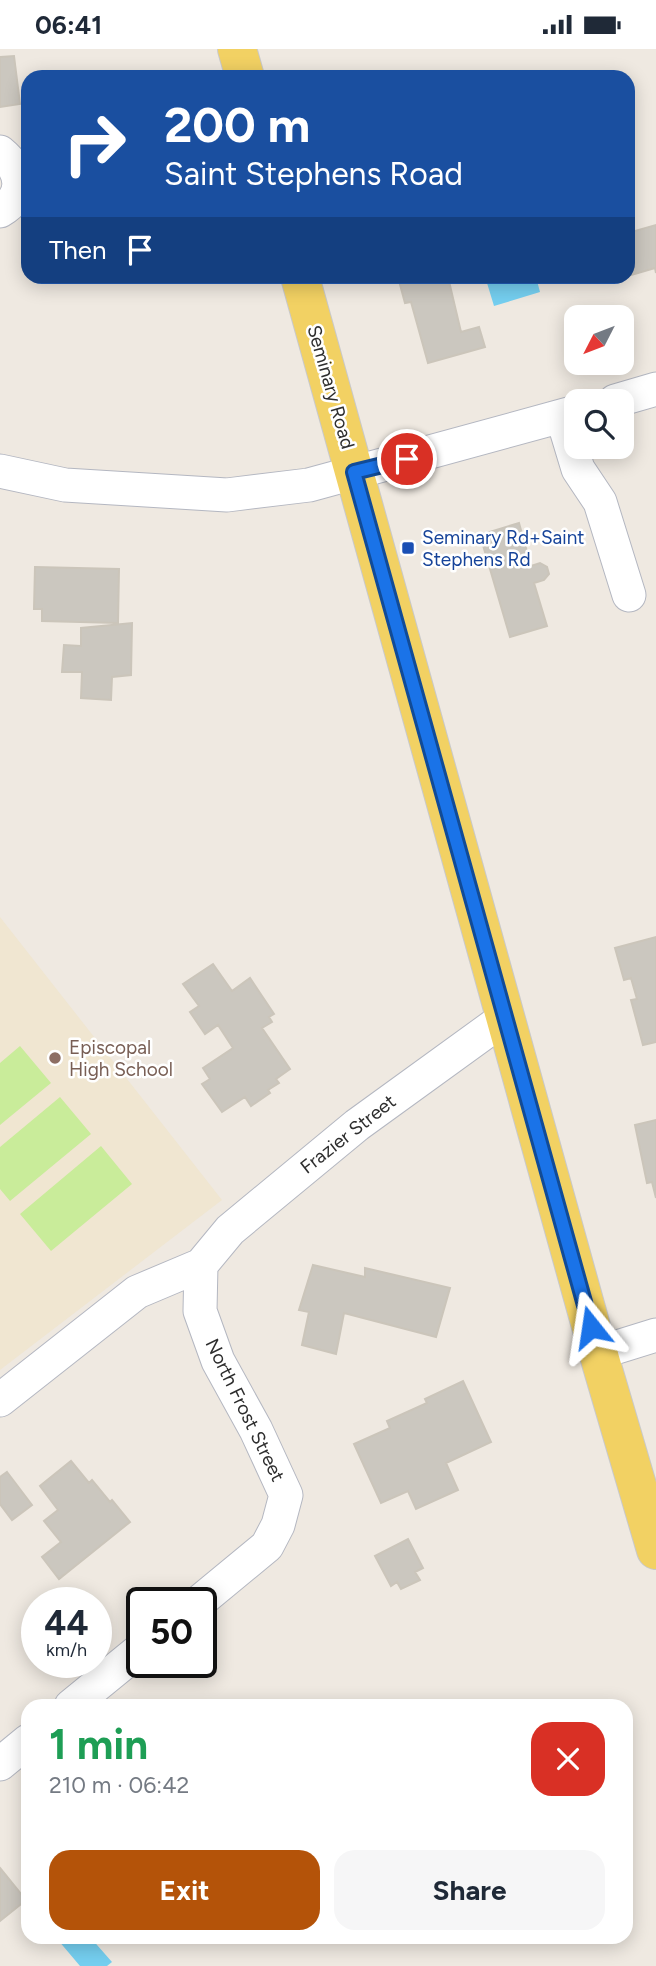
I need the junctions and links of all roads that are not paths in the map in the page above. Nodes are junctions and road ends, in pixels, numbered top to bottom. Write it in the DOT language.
graph roads {
  1 [pos="237,49"];
  2 [pos="243,70"];
  3 [pos="0,152"];
  4 [pos="0,211"];
  5 [pos="302,284"];
  6 [pos="656,389"];
  7 [pos="634,395"];
  8 [pos="564,415"];
  9 [pos="576,459"];
  10 [pos="0,471"];
  11 [pos="354,472"];
  12 [pos="629,595"];
  13 [pos="506,1017"];
  14 [pos="201,1265"];
  15 [pos="656,1335"];
  16 [pos="598,1353"];
  17 [pos="0,1401"];
  18 [pos="656,1550"];
  19 [pos="217,1587"];
  20 [pos="126,1661"];
  21 [pos="80,1699"];
  22 [pos="21,1747"];
  23 [pos="0,1764"];
  1 -- 2 [label="main road"];
  3 -- 4 [label="street"];
  5 -- 11 [label="main road, Seminary Road"];
  6 -- 7 [label="street"];
  8 -- 11 [label="street"];
  9 -- 12 [label="street"];
  10 -- 11 [label="street"];
  11 -- 13 [label="main road, Seminary Road"];
  13 -- 14 [label="street, Frazier Street"];
  13 -- 16 [label="main road, Seminary Road"];
  14 -- 17 [label="street"];
  14 -- 19 [label="street, North Frost Street"];
  15 -- 16 [label="street"];
  16 -- 18 [label="main road, Seminary Road"];
  20 -- 21 [label="street"];
  22 -- 23 [label="street"];
}
